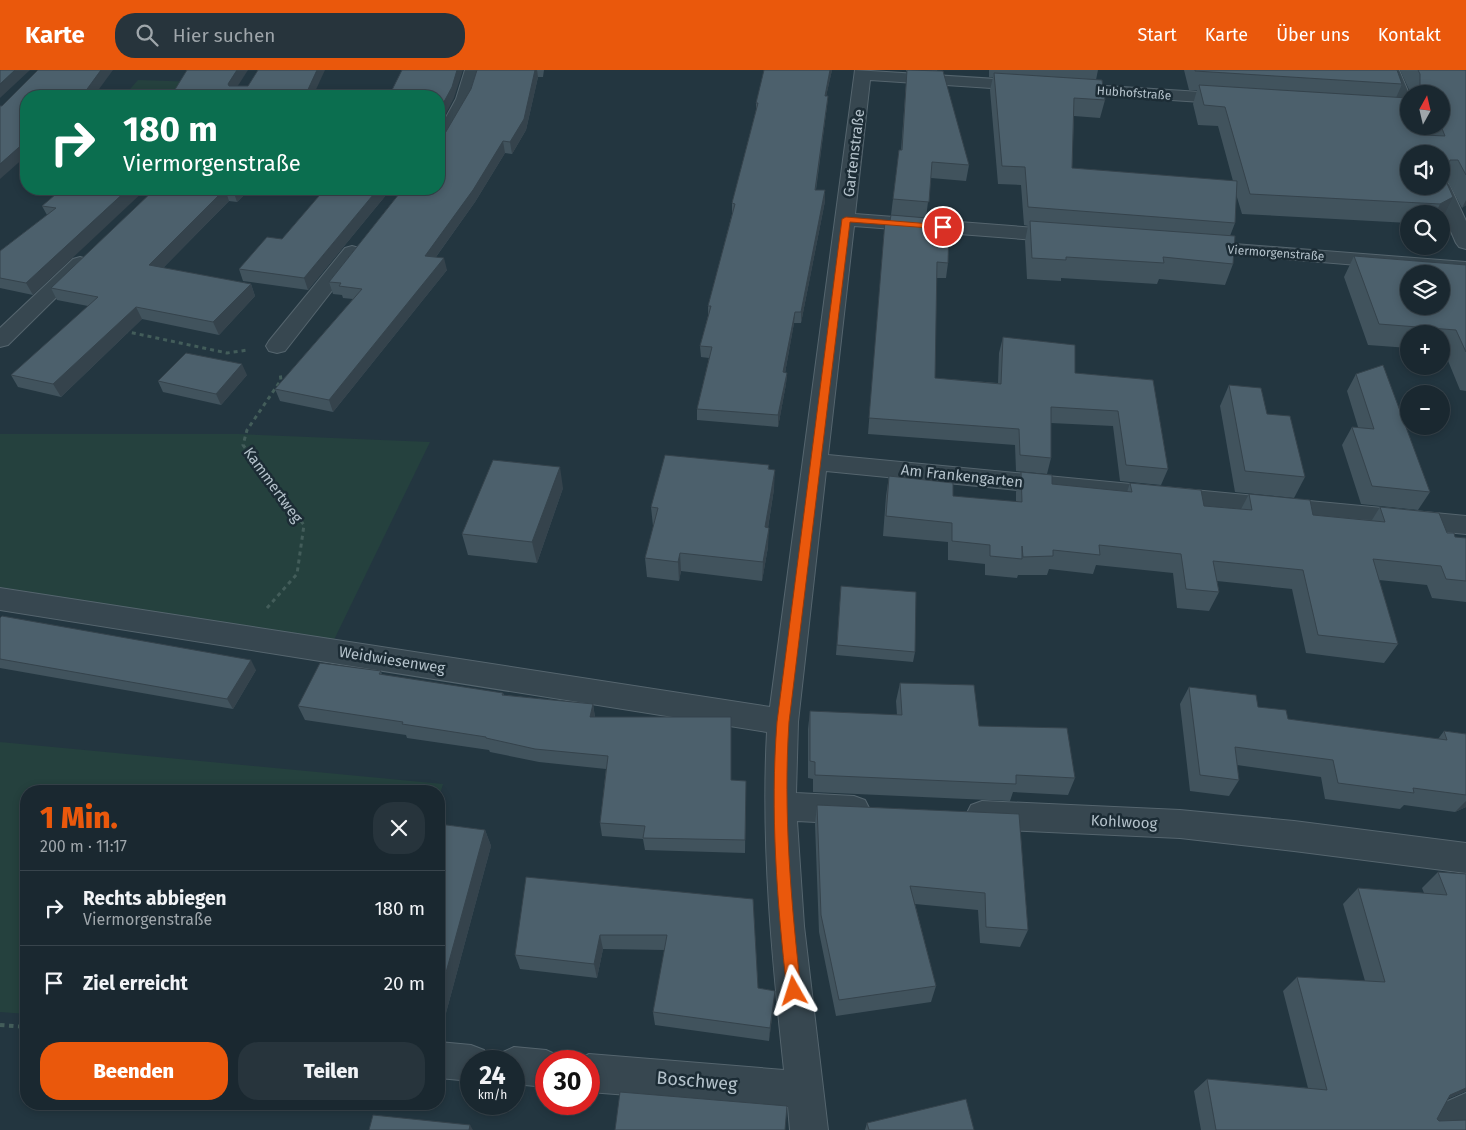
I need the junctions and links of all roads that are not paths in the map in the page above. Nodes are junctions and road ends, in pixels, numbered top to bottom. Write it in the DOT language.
graph roads {
  1 [pos="473,70"];
  2 [pos="1391,70"];
  3 [pos="863,72"];
  4 [pos="1400,98"];
  5 [pos="1246,100"];
  6 [pos="445,134"];
  7 [pos="1444,195"];
  8 [pos="846,219"];
  9 [pos="364,237"];
  10 [pos="1082,238"];
  11 [pos="1466,243"];
  12 [pos="1180,246"];
  13 [pos="97,247"];
  14 [pos="1466,268"];
  15 [pos="0,340"];
  16 [pos="277,346"];
  17 [pos="816,462"];
  18 [pos="1466,525"];
  19 [pos="0,599"];
  20 [pos="783,722"];
  21 [pos="781,806"];
  22 [pos="880,811"];
  23 [pos="950,814"];
  24 [pos="1466,858"];
  25 [pos="445,1061"];
  26 [pos="460,1062"];
  27 [pos="600,1074"];
  28 [pos="805,1090"];
  29 [pos="1466,1112"];
  30 [pos="809,1130"];
  31 [pos="1439,1130"];
  1 -- 6 [label="street"];
  2 -- 4 [label="street"];
  3 -- 5 [label="street, Hubhofstraße"];
  3 -- 8 [label="street, Gartenstraße"];
  7 -- 11 [label="street"];
  8 -- 10 [label="street"];
  8 -- 17 [label="street, Gartenstraße"];
  9 -- 16 [label="street"];
  12 -- 14 [label="street, Viermorgenstraße"];
  13 -- 15 [label="street"];
  17 -- 18 [label="street, Am Frankengarten"];
  17 -- 20 [label="street, Gartenstraße"];
  19 -- 20 [label="street, Weidwiesenweg"];
  20 -- 21 [label="street, Gartenstraße"];
  21 -- 22 [label="street"];
  21 -- 28 [label="street, Gartenstraße"];
  23 -- 24 [label="street, Kohlwoog"];
  25 -- 26 [label="street"];
  27 -- 28 [label="street, Boschweg"];
  28 -- 30 [label="street, Gartenstraße"];
  29 -- 31 [label="street"];
}
